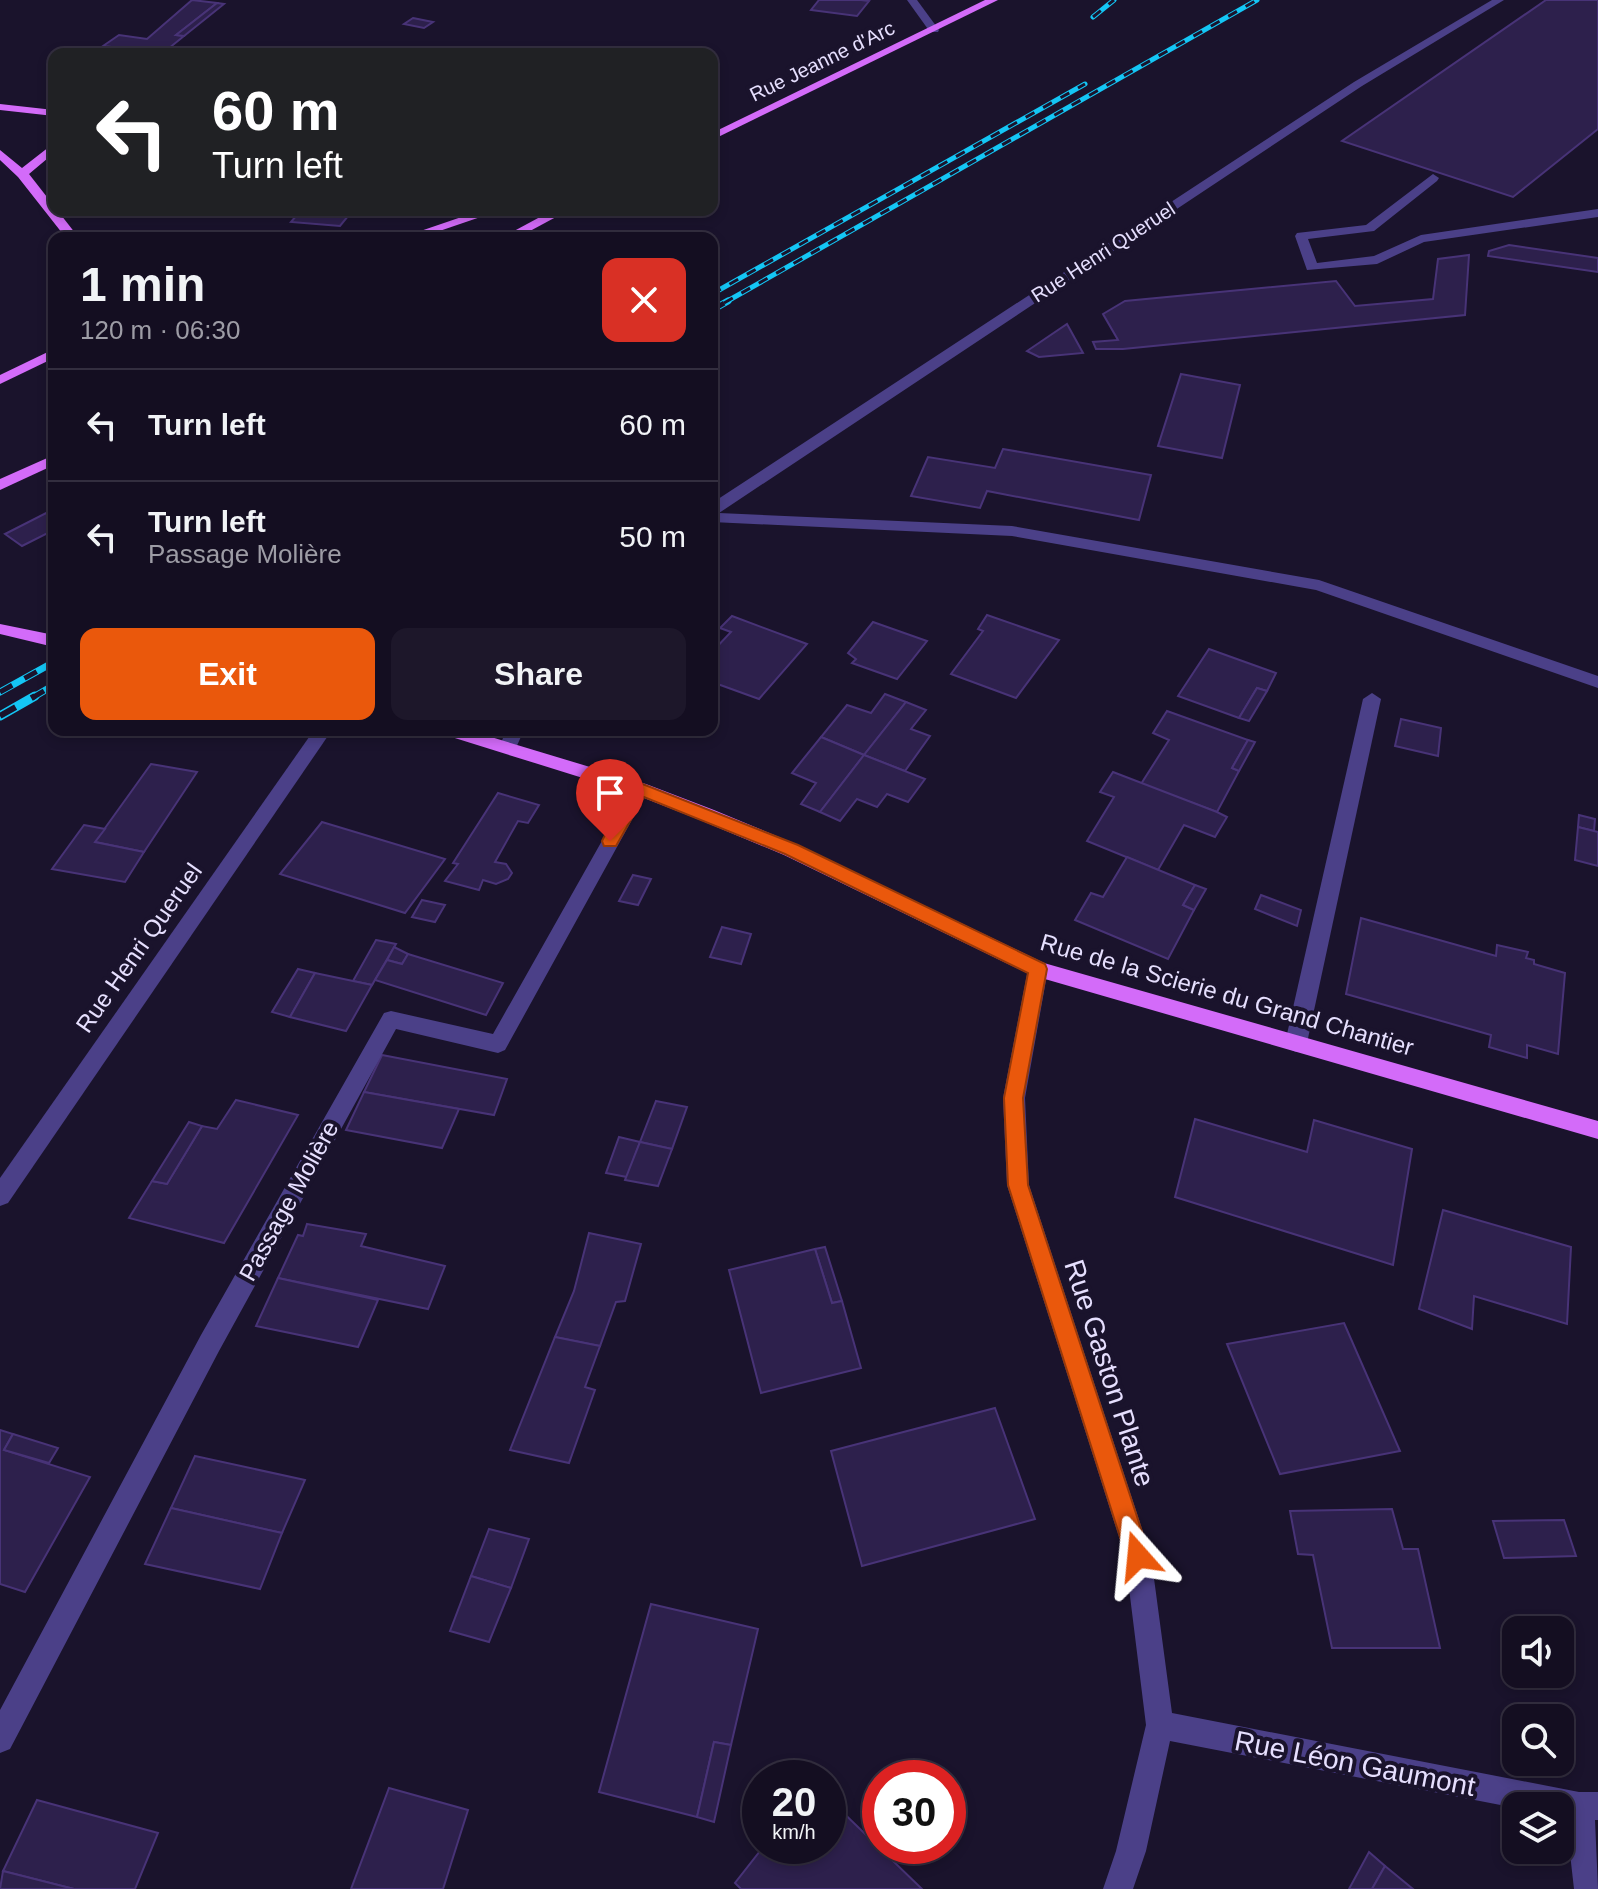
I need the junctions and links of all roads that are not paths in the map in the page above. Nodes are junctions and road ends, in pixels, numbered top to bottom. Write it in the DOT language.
graph roads {
  1 [pos="912,0"];
  2 [pos="993,0"];
  3 [pos="1499,0"];
  4 [pos="934,30"];
  5 [pos="0,107"];
  6 [pos="48,112"];
  7 [pos="718,134"];
  8 [pos="48,152"];
  9 [pos="0,154"];
  10 [pos="22,174"];
  11 [pos="1433,178"];
  12 [pos="48,207"];
  13 [pos="1598,213"];
  14 [pos="55,216"];
  15 [pos="468,216"];
  16 [pos="551,216"];
  17 [pos="68,232"];
  18 [pos="423,232"];
  19 [pos="519,232"];
  20 [pos="48,356"];
  21 [pos="0,380"];
  22 [pos="48,462"];
  23 [pos="0,485"];
  24 [pos="718,506"];
  25 [pos="718,517"];
  26 [pos="0,629"];
  27 [pos="48,640"];
  28 [pos="1598,682"];
  29 [pos="1372,699"];
  30 [pos="319,736"];
  31 [pos="512,738"];
  32 [pos="640,789"];
  33 [pos="1038,969"];
  34 [pos="1296,1043"];
  35 [pos="1598,1130"];
  36 [pos="0,1196"];
  37 [pos="1160,1725"];
  38 [pos="0,1739"];
  39 [pos="1589,1806"];
  40 [pos="1118,1889"];
  41 [pos="1589,1889"];
  1 -- 4 [label="street"];
  2 -- 4 [label="main road, Rue Jeanne d'Arc"];
  3 -- 24 [label="street, Rue Henri Queruel"];
  4 -- 7 [label="main road, Rue Jeanne d'Arc"];
  5 -- 6 [label="main road"];
  8 -- 10 [label="main road"];
  9 -- 10 [label="main road"];
  10 -- 12 [label="main road"];
  11 -- 13 [label="street"];
  14 -- 17 [label="main road"];
  15 -- 18 [label="main road"];
  16 -- 19 [label="main road"];
  20 -- 21 [label="main road"];
  22 -- 23 [label="main road"];
  25 -- 28 [label="street"];
  26 -- 27 [label="main road"];
  29 -- 34 [label="street"];
  30 -- 36 [label="street, Rue Henri Queruel"];
  31 -- 32 [label="main road, Rue de la Scierie du Grand Chantier"];
  32 -- 33 [label="main road, Rue de la Scierie du Grand Chantier"];
  32 -- 38 [label="street, Passage Molière"];
  33 -- 34 [label="main road, Rue de la Scierie du Grand Chantier"];
  33 -- 37 [label="street, Rue Gaston Plante"];
  34 -- 35 [label="main road, Rue de la Scierie du Grand Chantier"];
  37 -- 39 [label="street, Rue Léon Gaumont"];
  37 -- 40 [label="street, Rue Gaston Plante"];
  39 -- 41 [label="street"];
}
